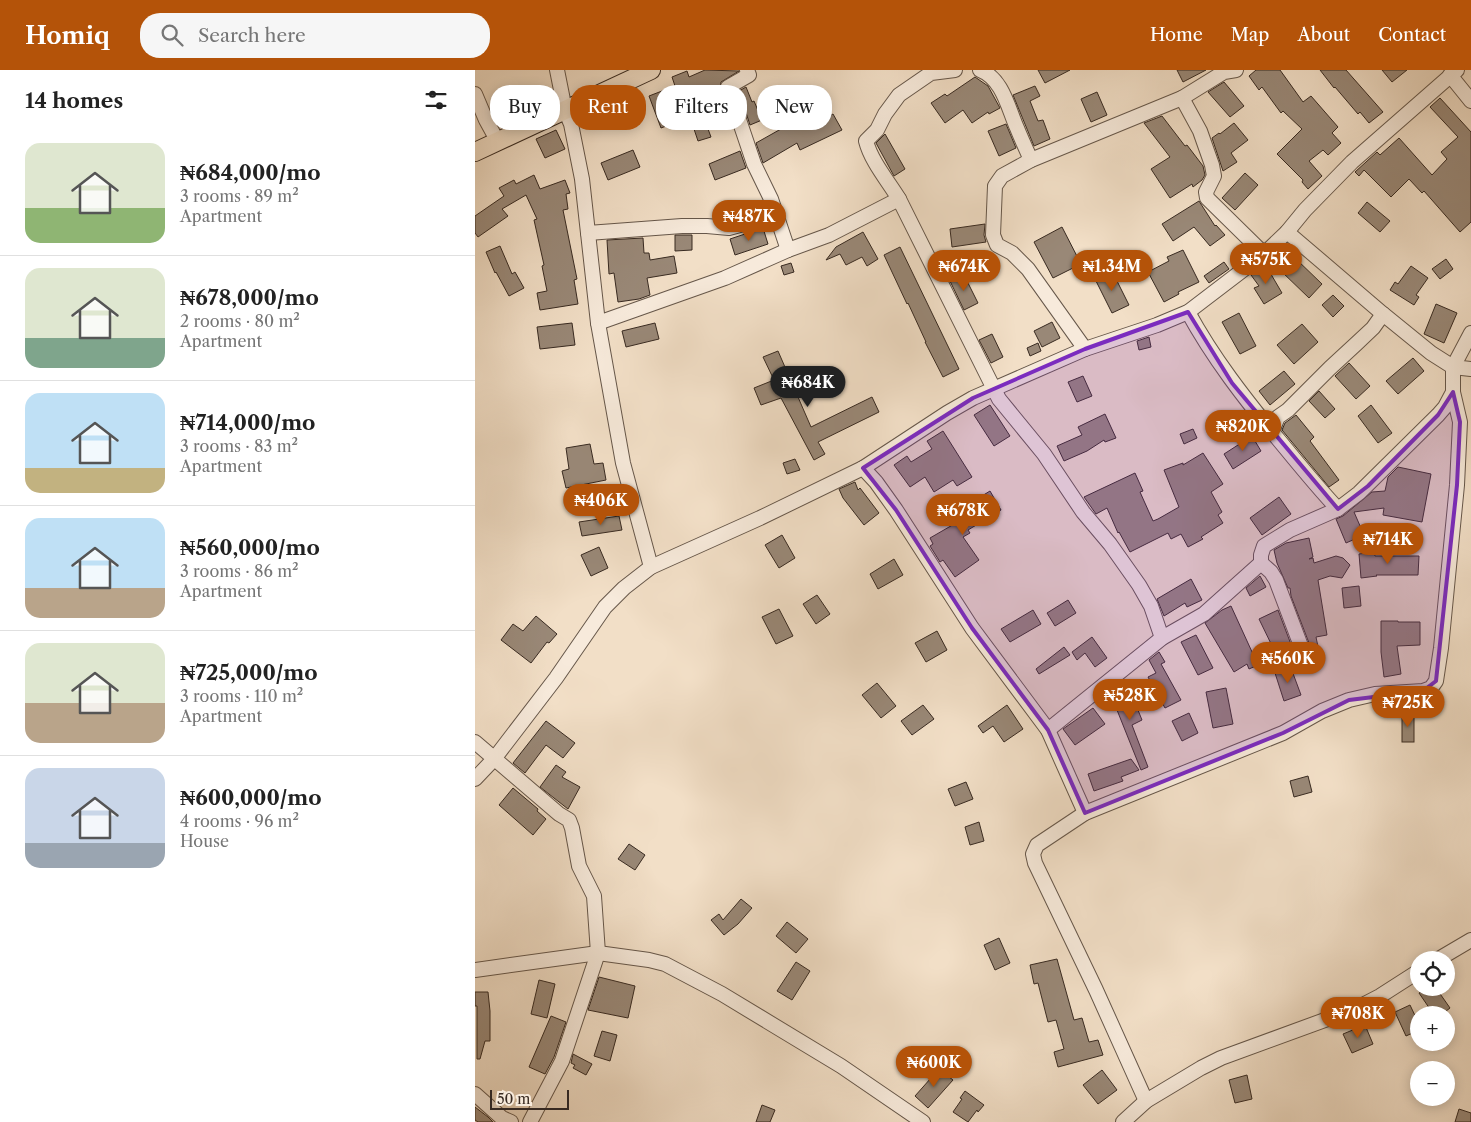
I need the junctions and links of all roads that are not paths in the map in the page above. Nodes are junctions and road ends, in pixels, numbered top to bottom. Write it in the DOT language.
graph roads {
  1 [pos="557,70"];
  2 [pos="651,70"];
  3 [pos="747,70"];
  4 [pos="955,70"];
  5 [pos="980,70"];
  6 [pos="930,71"];
  7 [pos="1228,71"];
  8 [pos="1453,73"];
  9 [pos="475,94"];
  10 [pos="1182,98"];
  11 [pos="1471,102"];
  12 [pos="565,110"];
  13 [pos="498,142"];
  14 [pos="475,152"];
  15 [pos="1031,160"];
  16 [pos="899,198"];
  17 [pos="777,215"];
  18 [pos="1287,232"];
  19 [pos="588,233"];
  20 [pos="788,250"];
  21 [pos="1264,254"];
  22 [pos="1188,312"];
  23 [pos="1383,314"];
  24 [pos="598,323"];
  25 [pos="1471,333"];
  26 [pos="1085,350"];
  27 [pos="1453,367"];
  28 [pos="1471,369"];
  29 [pos="994,390"];
  30 [pos="1453,392"];
  31 [pos="1271,431"];
  32 [pos="863,468"];
  33 [pos="1338,509"];
  34 [pos="1261,563"];
  35 [pos="651,567"];
  36 [pos="1162,638"];
  37 [pos="1301,646"];
  38 [pos="1048,730"];
  39 [pos="475,742"];
  40 [pos="494,759"];
  41 [pos="475,779"];
  42 [pos="1085,813"];
  43 [pos="1471,940"];
  44 [pos="1452,951"];
  45 [pos="598,953"];
  46 [pos="475,970"];
  47 [pos="1410,977"];
  48 [pos="475,1094"];
  49 [pos="1146,1101"];
  50 [pos="511,1122"];
  51 [pos="530,1122"];
  52 [pos="923,1122"];
  53 [pos="1123,1122"];
  1 -- 12 [label="street"];
  2 -- 12 [label="main road"];
  3 -- 17 [label="street"];
  4 -- 6 [label="street"];
  5 -- 15 [label="street"];
  6 -- 16 [label="street"];
  7 -- 10 [label="street"];
  8 -- 11 [label="street"];
  8 -- 18 [label="street"];
  9 -- 13 [label="street"];
  10 -- 15 [label="street"];
  10 -- 21 [label="street"];
  12 -- 13 [label="main road"];
  12 -- 19 [label="street"];
  13 -- 14 [label="main road"];
  15 -- 26 [label="street"];
  16 -- 20 [label="street"];
  16 -- 29 [label="street"];
  17 -- 19 [label="street"];
  17 -- 20 [label="street"];
  18 -- 21 [label="street"];
  18 -- 23 [label="street"];
  19 -- 24 [label="street"];
  20 -- 24 [label="street"];
  21 -- 22 [label="street"];
  22 -- 26 [label="street"];
  22 -- 31 [label="street"];
  23 -- 27 [label="street"];
  23 -- 31 [label="street"];
  24 -- 35 [label="street"];
  25 -- 27 [label="street"];
  26 -- 29 [label="street"];
  27 -- 28 [label="street"];
  27 -- 30 [label="street"];
  29 -- 32 [label="street"];
  29 -- 36 [label="street"];
  30 -- 33 [label="street"];
  30 -- 42 [label="street"];
  31 -- 33 [label="street"];
  32 -- 35 [label="street"];
  32 -- 38 [label="street"];
  33 -- 34 [label="street"];
  34 -- 36 [label="street"];
  34 -- 37 [label="street"];
  35 -- 40 [label="street"];
  36 -- 38 [label="street"];
  38 -- 42 [label="street"];
  39 -- 40 [label="street"];
  40 -- 41 [label="street"];
  40 -- 45 [label="street"];
  42 -- 49 [label="street"];
  43 -- 44 [label="street"];
  45 -- 46 [label="street"];
  45 -- 51 [label="street"];
  45 -- 52 [label="street"];
  47 -- 49 [label="street"];
  48 -- 50 [label="street"];
  49 -- 53 [label="street"];
}
